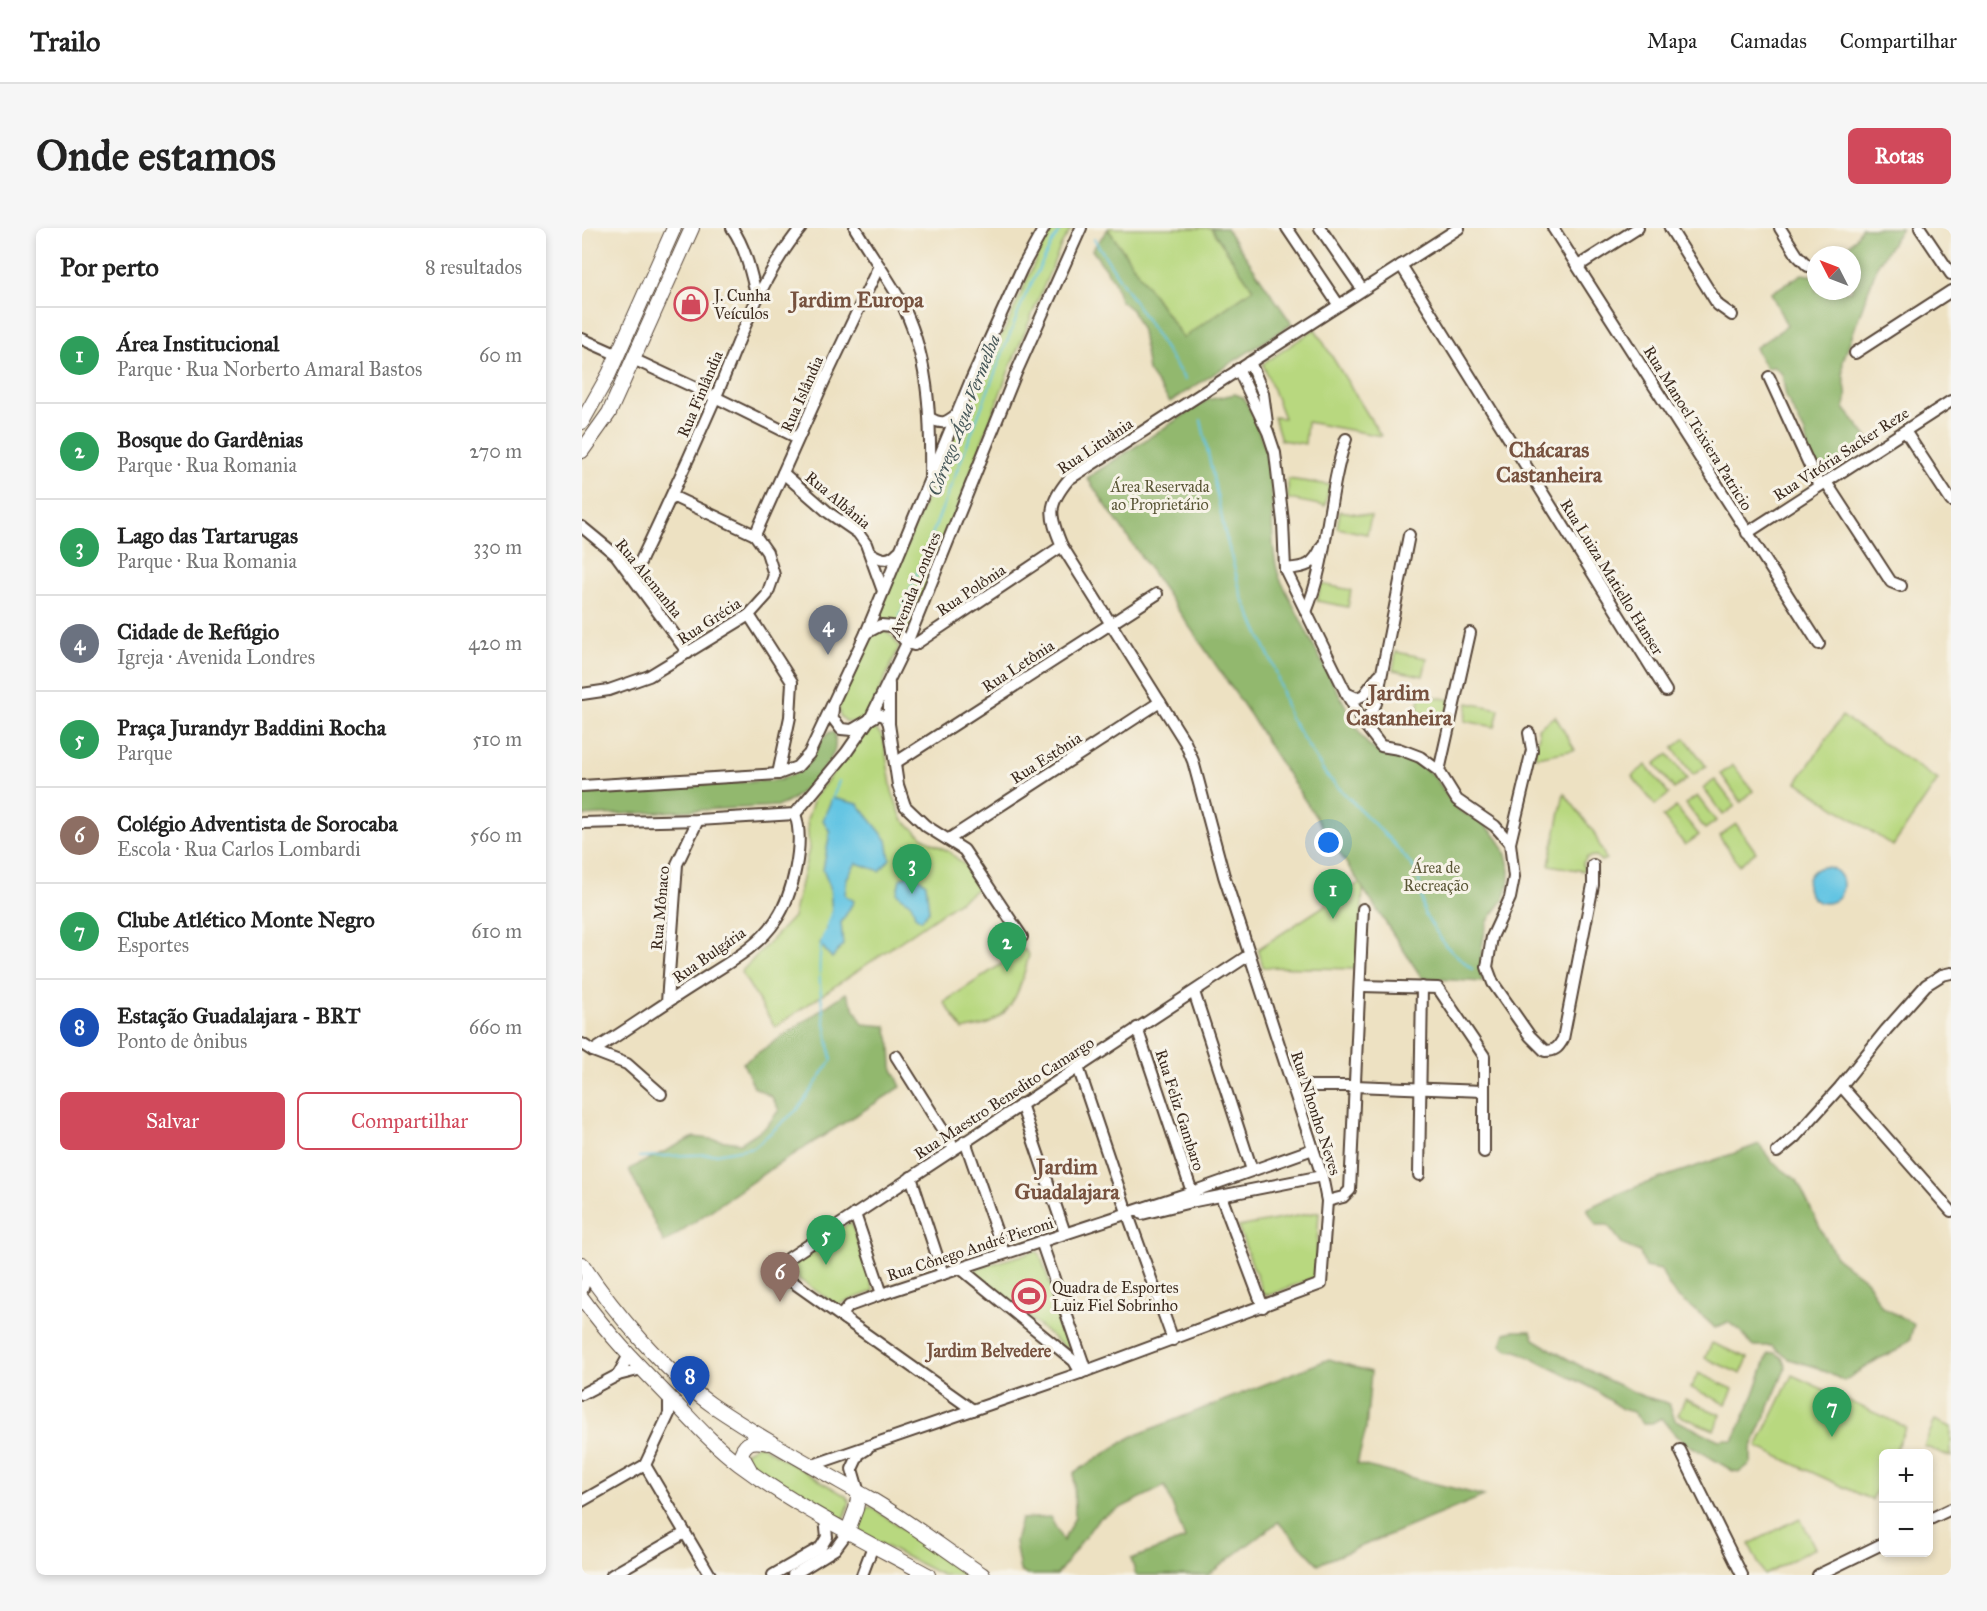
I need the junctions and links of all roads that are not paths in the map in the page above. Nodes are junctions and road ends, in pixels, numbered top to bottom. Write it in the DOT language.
graph roads {
  1 [pos="674,228"];
  2 [pos="692,228"];
  3 [pos="732,228"];
  4 [pos="801,228"];
  5 [pos="855,228"];
  6 [pos="1044,228"];
  7 [pos="1081,228"];
  8 [pos="1287,228"];
  9 [pos="1320,228"];
  10 [pos="1459,228"];
  11 [pos="1553,228"];
  12 [pos="1638,228"];
  13 [pos="1670,228"];
  14 [pos="1780,228"];
  15 [pos="1920,228"];
  16 [pos="1401,265"];
  17 [pos="1807,265"];
  18 [pos="879,266"];
  19 [pos="1578,266"];
  20 [pos="1951,274"];
  21 [pos="1362,289"];
  22 [pos="1951,291"];
  23 [pos="757,298"];
  24 [pos="1338,304"];
  25 [pos="1732,315"];
  26 [pos="582,339"];
  27 [pos="1855,353"];
  28 [pos="618,356"];
  29 [pos="633,359"];
  30 [pos="1250,362"];
  31 [pos="1238,369"];
  32 [pos="1769,377"];
  33 [pos="715,397"];
  34 [pos="1951,401"];
  35 [pos="956,415"];
  36 [pos="930,418"];
  37 [pos="582,422"];
  38 [pos="1905,431"];
  39 [pos="1268,432"];
  40 [pos="798,438"];
  41 [pos="1346,439"];
  42 [pos="582,451"];
  43 [pos="783,473"];
  44 [pos="929,484"];
  45 [pos="1822,484"];
  46 [pos="672,496"];
  47 [pos="1951,501"];
  48 [pos="582,527"];
  49 [pos="1747,533"];
  50 [pos="755,535"];
  51 [pos="1409,535"];
  52 [pos="1324,540"];
  53 [pos="1062,546"];
  54 [pos="902,548"];
  55 [pos="870,553"];
  56 [pos="1285,569"];
  57 [pos="633,577"];
  58 [pos="1901,586"];
  59 [pos="883,591"];
  60 [pos="1157,594"];
  61 [pos="1306,612"];
  62 [pos="749,615"];
  63 [pos="1111,624"];
  64 [pos="866,633"];
  65 [pos="1470,633"];
  66 [pos="907,643"];
  67 [pos="1819,644"];
  68 [pos="688,653"];
  69 [pos="1381,672"];
  70 [pos="889,680"];
  71 [pos="1666,692"];
  72 [pos="1346,693"];
  73 [pos="582,694"];
  74 [pos="1160,702"];
  75 [pos="834,705"];
  76 [pos="871,717"];
  77 [pos="889,724"];
  78 [pos="1365,725"];
  79 [pos="1530,733"];
  80 [pos="895,763"];
  81 [pos="1439,771"];
  82 [pos="778,774"];
  83 [pos="582,786"];
  84 [pos="795,814"];
  85 [pos="698,820"];
  86 [pos="582,822"];
  87 [pos="949,839"];
  88 [pos="1510,843"];
  89 [pos="1593,865"];
  90 [pos="1364,909"];
  91 [pos="1022,937"];
  92 [pos="1249,955"];
  93 [pos="1951,973"];
  94 [pos="1361,986"];
  95 [pos="1422,987"];
  96 [pos="1194,992"];
  97 [pos="667,1002"];
  98 [pos="1137,1028"];
  99 [pos="582,1044"];
  100 [pos="593,1051"];
  101 [pos="896,1056"];
  102 [pos="1078,1067"];
  103 [pos="1293,1086"];
  104 [pos="1354,1086"];
  105 [pos="1841,1086"];
  106 [pos="1420,1088"];
  107 [pos="1484,1091"];
  108 [pos="661,1094"];
  109 [pos="1022,1104"];
  110 [pos="965,1141"];
  111 [pos="954,1148"];
  112 [pos="1312,1149"];
  113 [pos="1484,1152"];
  114 [pos="1777,1152"];
  115 [pos="1252,1170"];
  116 [pos="1419,1175"];
  117 [pos="1322,1176"];
  118 [pos="911,1177"];
  119 [pos="1193,1196"];
  120 [pos="1221,1196"];
  121 [pos="1327,1201"];
  122 [pos="1951,1211"];
  123 [pos="855,1214"];
  124 [pos="1128,1215"];
  125 [pos="1065,1233"];
  126 [pos="1041,1241"];
  127 [pos="1004,1253"];
  128 [pos="583,1266"];
  129 [pos="960,1268"];
  130 [pos="943,1274"];
  131 [pos="582,1291"];
  132 [pos="882,1294"];
  133 [pos="582,1298"];
  134 [pos="1263,1307"];
  135 [pos="845,1319"];
  136 [pos="1173,1340"];
  137 [pos="629,1355"];
  138 [pos="642,1369"];
  139 [pos="1084,1372"];
  140 [pos="618,1375"];
  141 [pos="947,1392"];
  142 [pos="582,1394"];
  143 [pos="669,1397"];
  144 [pos="973,1410"];
  145 [pos="940,1422"];
  146 [pos="773,1444"];
  147 [pos="875,1444"];
  148 [pos="1680,1450"];
  149 [pos="645,1465"];
  150 [pos="810,1466"];
  151 [pos="752,1473"];
  152 [pos="859,1492"];
  153 [pos="582,1501"];
  154 [pos="1951,1509"];
  155 [pos="1933,1518"];
  156 [pos="825,1519"];
  157 [pos="685,1533"];
  158 [pos="847,1533"];
  159 [pos="1879,1545"];
  160 [pos="873,1546"];
  161 [pos="914,1571"];
  162 [pos="612,1575"];
  163 [pos="710,1575"];
  164 [pos="773,1575"];
  165 [pos="793,1575"];
  166 [pos="862,1575"];
  167 [pos="928,1575"];
  168 [pos="983,1575"];
  169 [pos="1742,1575"];
  170 [pos="1818,1575"];
  1 -- 28 [label="main road"];
  2 -- 29 [label="main road"];
  3 -- 23 [label="street"];
  4 -- 23 [label="street, Rua Finlândia"];
  5 -- 18 [label="street"];
  6 -- 35 [label="street, Avenida Londres"];
  7 -- 66 [label="street, Avenida Londres"];
  8 -- 24 [label="street"];
  9 -- 21 [label="street"];
  10 -- 16 [label="street, Rua Lituânia"];
  11 -- 19 [label="street, Rua Manoel Teixiera Patricio"];
  12 -- 19 [label="street"];
  13 -- 25 [label="street"];
  14 -- 17 [label="street"];
  15 -- 20 [label="street"];
  16 -- 21 [label="street, Rua Lituânia"];
  16 -- 71 [label="street, Rua Luiza Matiello Hanser"];
  18 -- 36 [label="street"];
  18 -- 40 [label="street, Rua Islândia"];
  19 -- 49 [label="street, Rua Manoel Teixiera Patricio"];
  21 -- 24 [label="street, Rua Lituânia"];
  22 -- 27 [label="street"];
  23 -- 33 [label="street, Rua Finlândia"];
  24 -- 30 [label="street, Rua Lituânia"];
  26 -- 28 [label="street"];
  28 -- 37 [label="main road"];
  29 -- 33 [label="street"];
  29 -- 42 [label="main road"];
  30 -- 31 [label="street, Rua Lituânia"];
  30 -- 39 [label="street"];
  31 -- 39 [label="street"];
  31 -- 53 [label="street, Rua Lituânia"];
  32 -- 45 [label="street"];
  33 -- 40 [label="street"];
  33 -- 46 [label="street, Rua Finlândia"];
  34 -- 38 [label="street, Rua Vitória Sacker Reze"];
  35 -- 36 [label="street"];
  35 -- 44 [label="street, Avenida Londres"];
  36 -- 44 [label="street"];
  38 -- 45 [label="street, Rua Vitória Sacker Reze"];
  38 -- 47 [label="street"];
  39 -- 56 [label="street"];
  40 -- 43 [label="street, Rua Islândia"];
  41 -- 52 [label="street"];
  43 -- 50 [label="street, Rua Islândia"];
  43 -- 55 [label="street, Rua Albânia"];
  44 -- 54 [label="street, Avenida Londres"];
  45 -- 49 [label="street, Rua Vitória Sacker Reze"];
  45 -- 58 [label="street"];
  46 -- 50 [label="street"];
  46 -- 57 [label="street, Rua Finlândia"];
  48 -- 57 [label="street, Rua Alemanha"];
  49 -- 67 [label="street, Rua Manoel Teixiera Patricio"];
  50 -- 62 [label="street, Rua Grécia"];
  51 -- 69 [label="street"];
  52 -- 56 [label="street"];
  52 -- 61 [label="street"];
  53 -- 63 [label="street, Rua Lituânia"];
  53 -- 66 [label="street, Rua Polônia"];
  54 -- 55 [label="street, Rua Albânia"];
  54 -- 59 [label="street, Avenida Londres"];
  55 -- 59 [label="street, Rua Albânia"];
  56 -- 61 [label="street"];
  57 -- 68 [label="street, Rua Alemanha"];
  59 -- 64 [label="street, Avenida Londres"];
  60 -- 63 [label="street, Rua Letônia"];
  61 -- 72 [label="street"];
  62 -- 68 [label="street, Rua Grécia"];
  62 -- 82 [label="street"];
  63 -- 74 [label="street, Rua Lituânia"];
  63 -- 80 [label="street, Rua Letônia"];
  64 -- 66 [label="street"];
  64 -- 75 [label="street, Avenida Londres"];
  65 -- 81 [label="street"];
  66 -- 70 [label="street, Avenida Londres"];
  68 -- 73 [label="street, Rua Grécia"];
  69 -- 72 [label="street"];
  69 -- 78 [label="street"];
  70 -- 76 [label="street, Avenida Londres"];
  70 -- 77 [label="street"];
  72 -- 78 [label="street"];
  74 -- 87 [label="street, Rua Estônia"];
  74 -- 92 [label="street, Rua Lituânia"];
  75 -- 76 [label="street"];
  75 -- 82 [label="street, Avenida Londres"];
  76 -- 77 [label="street"];
  76 -- 84 [label="street, Avenida Londres"];
  77 -- 80 [label="street"];
  78 -- 81 [label="street"];
  79 -- 88 [label="street"];
  80 -- 87 [label="street"];
  81 -- 88 [label="street"];
  82 -- 83 [label="street, Avenida Londres"];
  84 -- 85 [label="street"];
  84 -- 97 [label="street, Rua Bulgária"];
  85 -- 86 [label="street"];
  85 -- 97 [label="street, Rua Mônaco"];
  87 -- 91 [label="street"];
  88 -- 89 [label="street"];
  90 -- 94 [label="street"];
  92 -- 96 [label="street, Rua Maestro Benedito Camargo"];
  92 -- 103 [label="street, Rua Nhonho Neves"];
  93 -- 105 [label="street"];
  94 -- 95 [label="street"];
  94 -- 104 [label="street"];
  95 -- 106 [label="street"];
  95 -- 107 [label="street"];
  96 -- 98 [label="street, Rua Maestro Benedito Camargo"];
  96 -- 115 [label="street"];
  97 -- 100 [label="street, Rua Bulgária"];
  98 -- 102 [label="street, Rua Maestro Benedito Camargo"];
  98 -- 119 [label="street, Rua Feliz Gambaro"];
  99 -- 100 [label="street"];
  100 -- 108 [label="street"];
  101 -- 111 [label="street"];
  102 -- 109 [label="street, Rua Maestro Benedito Camargo"];
  102 -- 124 [label="street"];
  103 -- 104 [label="street"];
  103 -- 112 [label="street, Rua Nhonho Neves"];
  104 -- 106 [label="street"];
  104 -- 121 [label="street"];
  105 -- 114 [label="street"];
  105 -- 122 [label="street"];
  106 -- 107 [label="street"];
  106 -- 116 [label="street"];
  107 -- 113 [label="street"];
  109 -- 110 [label="street, Rua Maestro Benedito Camargo"];
  109 -- 125 [label="street"];
  110 -- 111 [label="street, Rua Maestro Benedito Camargo"];
  110 -- 127 [label="street"];
  111 -- 118 [label="street, Rua Maestro Benedito Camargo"];
  112 -- 115 [label="street, Rua Cônego André Pieroni"];
  112 -- 117 [label="street, Rua Nhonho Neves"];
  115 -- 119 [label="street, Rua Cônego André Pieroni"];
  117 -- 120 [label="street, Rua Cônego André Pieroni"];
  117 -- 121 [label="street, Rua Nhonho Neves"];
  118 -- 123 [label="street, Rua Maestro Benedito Camargo"];
  118 -- 130 [label="street"];
  119 -- 120 [label="street, Rua Cônego André Pieroni"];
  119 -- 124 [label="street, Rua Cônego André Pieroni"];
  120 -- 134 [label="street"];
  121 -- 134 [label="street, Rua Nhonho Neves"];
  123 -- 132 [label="street"];
  123 -- 135 [label="street, Rua Maestro Benedito Camargo"];
  124 -- 125 [label="street, Rua Cônego André Pieroni"];
  124 -- 136 [label="street"];
  125 -- 126 [label="street, Rua Cônego André Pieroni"];
  126 -- 127 [label="street, Rua Cônego André Pieroni"];
  126 -- 139 [label="street"];
  127 -- 129 [label="street, Rua Cônego André Pieroni"];
  128 -- 131 [label="street"];
  128 -- 146 [label="main road"];
  129 -- 130 [label="street, Rua Cônego André Pieroni"];
  129 -- 139 [label="street"];
  130 -- 132 [label="street, Rua Cônego André Pieroni"];
  132 -- 135 [label="street, Rua Cônego André Pieroni"];
  133 -- 137 [label="main road"];
  134 -- 136 [label="street"];
  135 -- 141 [label="street"];
  136 -- 139 [label="street"];
  137 -- 138 [label="main road"];
  137 -- 140 [label="street"];
  138 -- 140 [label="street"];
  138 -- 143 [label="main road"];
  139 -- 144 [label="street"];
  140 -- 142 [label="street"];
  141 -- 144 [label="street"];
  141 -- 145 [label="street"];
  143 -- 149 [label="street"];
  143 -- 151 [label="main road"];
  144 -- 145 [label="street"];
  145 -- 147 [label="street"];
  146 -- 150 [label="main road"];
  146 -- 151 [label="main road"];
  147 -- 150 [label="street"];
  147 -- 152 [label="street"];
  148 -- 169 [label="street"];
  149 -- 153 [label="street"];
  149 -- 157 [label="street"];
  150 -- 152 [label="main road"];
  151 -- 156 [label="main road"];
  152 -- 158 [label="main road"];
  152 -- 168 [label="main road"];
  154 -- 155 [label="street"];
  156 -- 158 [label="main road"];
  156 -- 164 [label="street"];
  157 -- 162 [label="street"];
  157 -- 163 [label="street"];
  158 -- 160 [label="main road"];
  158 -- 165 [label="street"];
  159 -- 170 [label="street"];
  160 -- 161 [label="main road"];
  160 -- 166 [label="street"];
  161 -- 167 [label="main road"];
}
